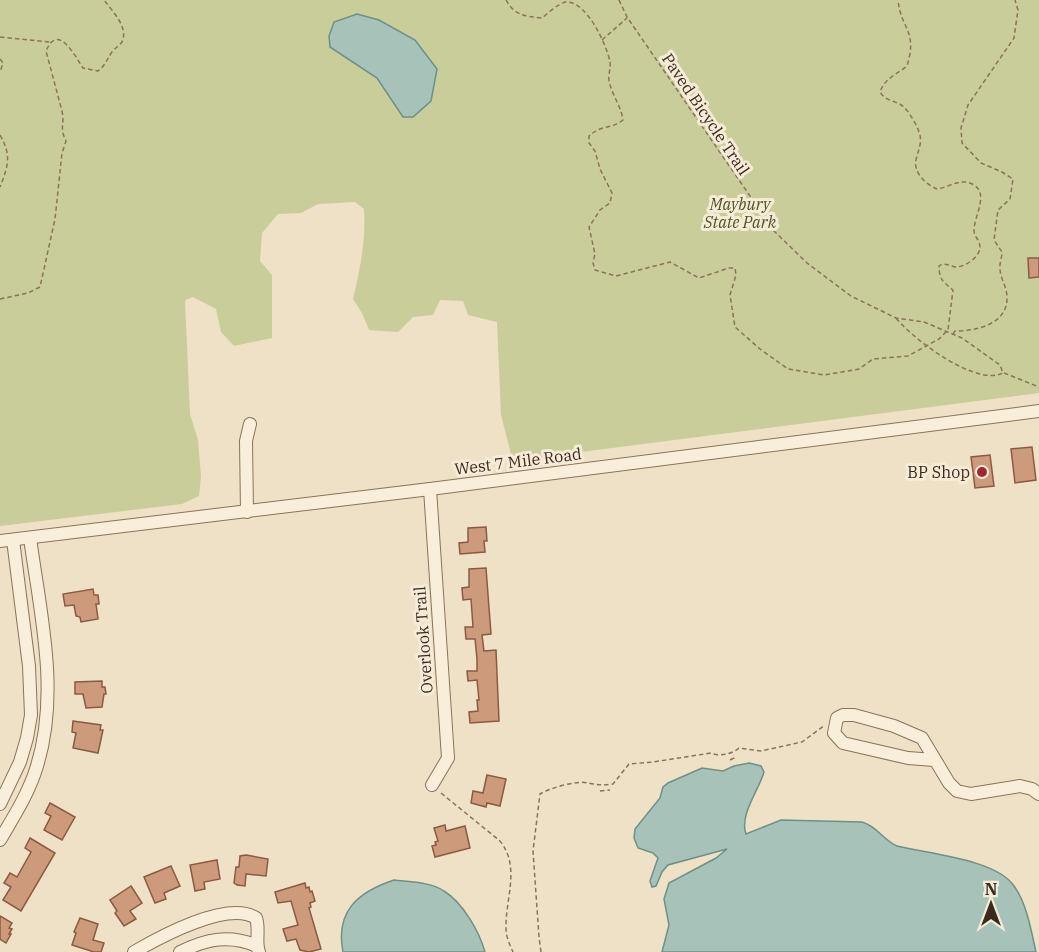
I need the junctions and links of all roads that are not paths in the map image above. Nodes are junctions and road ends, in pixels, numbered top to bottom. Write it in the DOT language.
graph roads {
  1 [pos="1039,411"];
  2 [pos="250,424"];
  3 [pos="430,489"];
  4 [pos="247,512"];
  5 [pos="30,538"];
  6 [pos="13,540"];
  7 [pos="0,541"];
  8 [pos="46,657"];
  9 [pos="29,659"];
  10 [pos="933,760"];
  11 [pos="20,762"];
  12 [pos="37,767"];
  13 [pos="432,785"];
  14 [pos="1039,794"];
  15 [pos="0,804"];
  16 [pos="0,840"];
  17 [pos="258,949"];
  18 [pos="134,952"];
  19 [pos="180,952"];
  1 -- 3 [label="street, West 7 Mile Road"];
  2 -- 4 [label="street"];
  3 -- 4 [label="street, West 7 Mile Road"];
  3 -- 13 [label="street, Overlook Trail"];
  4 -- 5 [label="street, West 7 Mile Road"];
  5 -- 6 [label="street, West 7 Mile Road"];
  5 -- 8 [label="street"];
  6 -- 7 [label="street, West 7 Mile Road"];
  6 -- 9 [label="street"];
  8 -- 9 [label="street"];
  8 -- 12 [label="street"];
  9 -- 11 [label="street"];
  10 -- 10 [label="street"];
  10 -- 14 [label="street"];
  11 -- 12 [label="street"];
  11 -- 15 [label="street"];
  12 -- 16 [label="street"];
  17 -- 18 [label="street"];
  17 -- 19 [label="street"];
}
